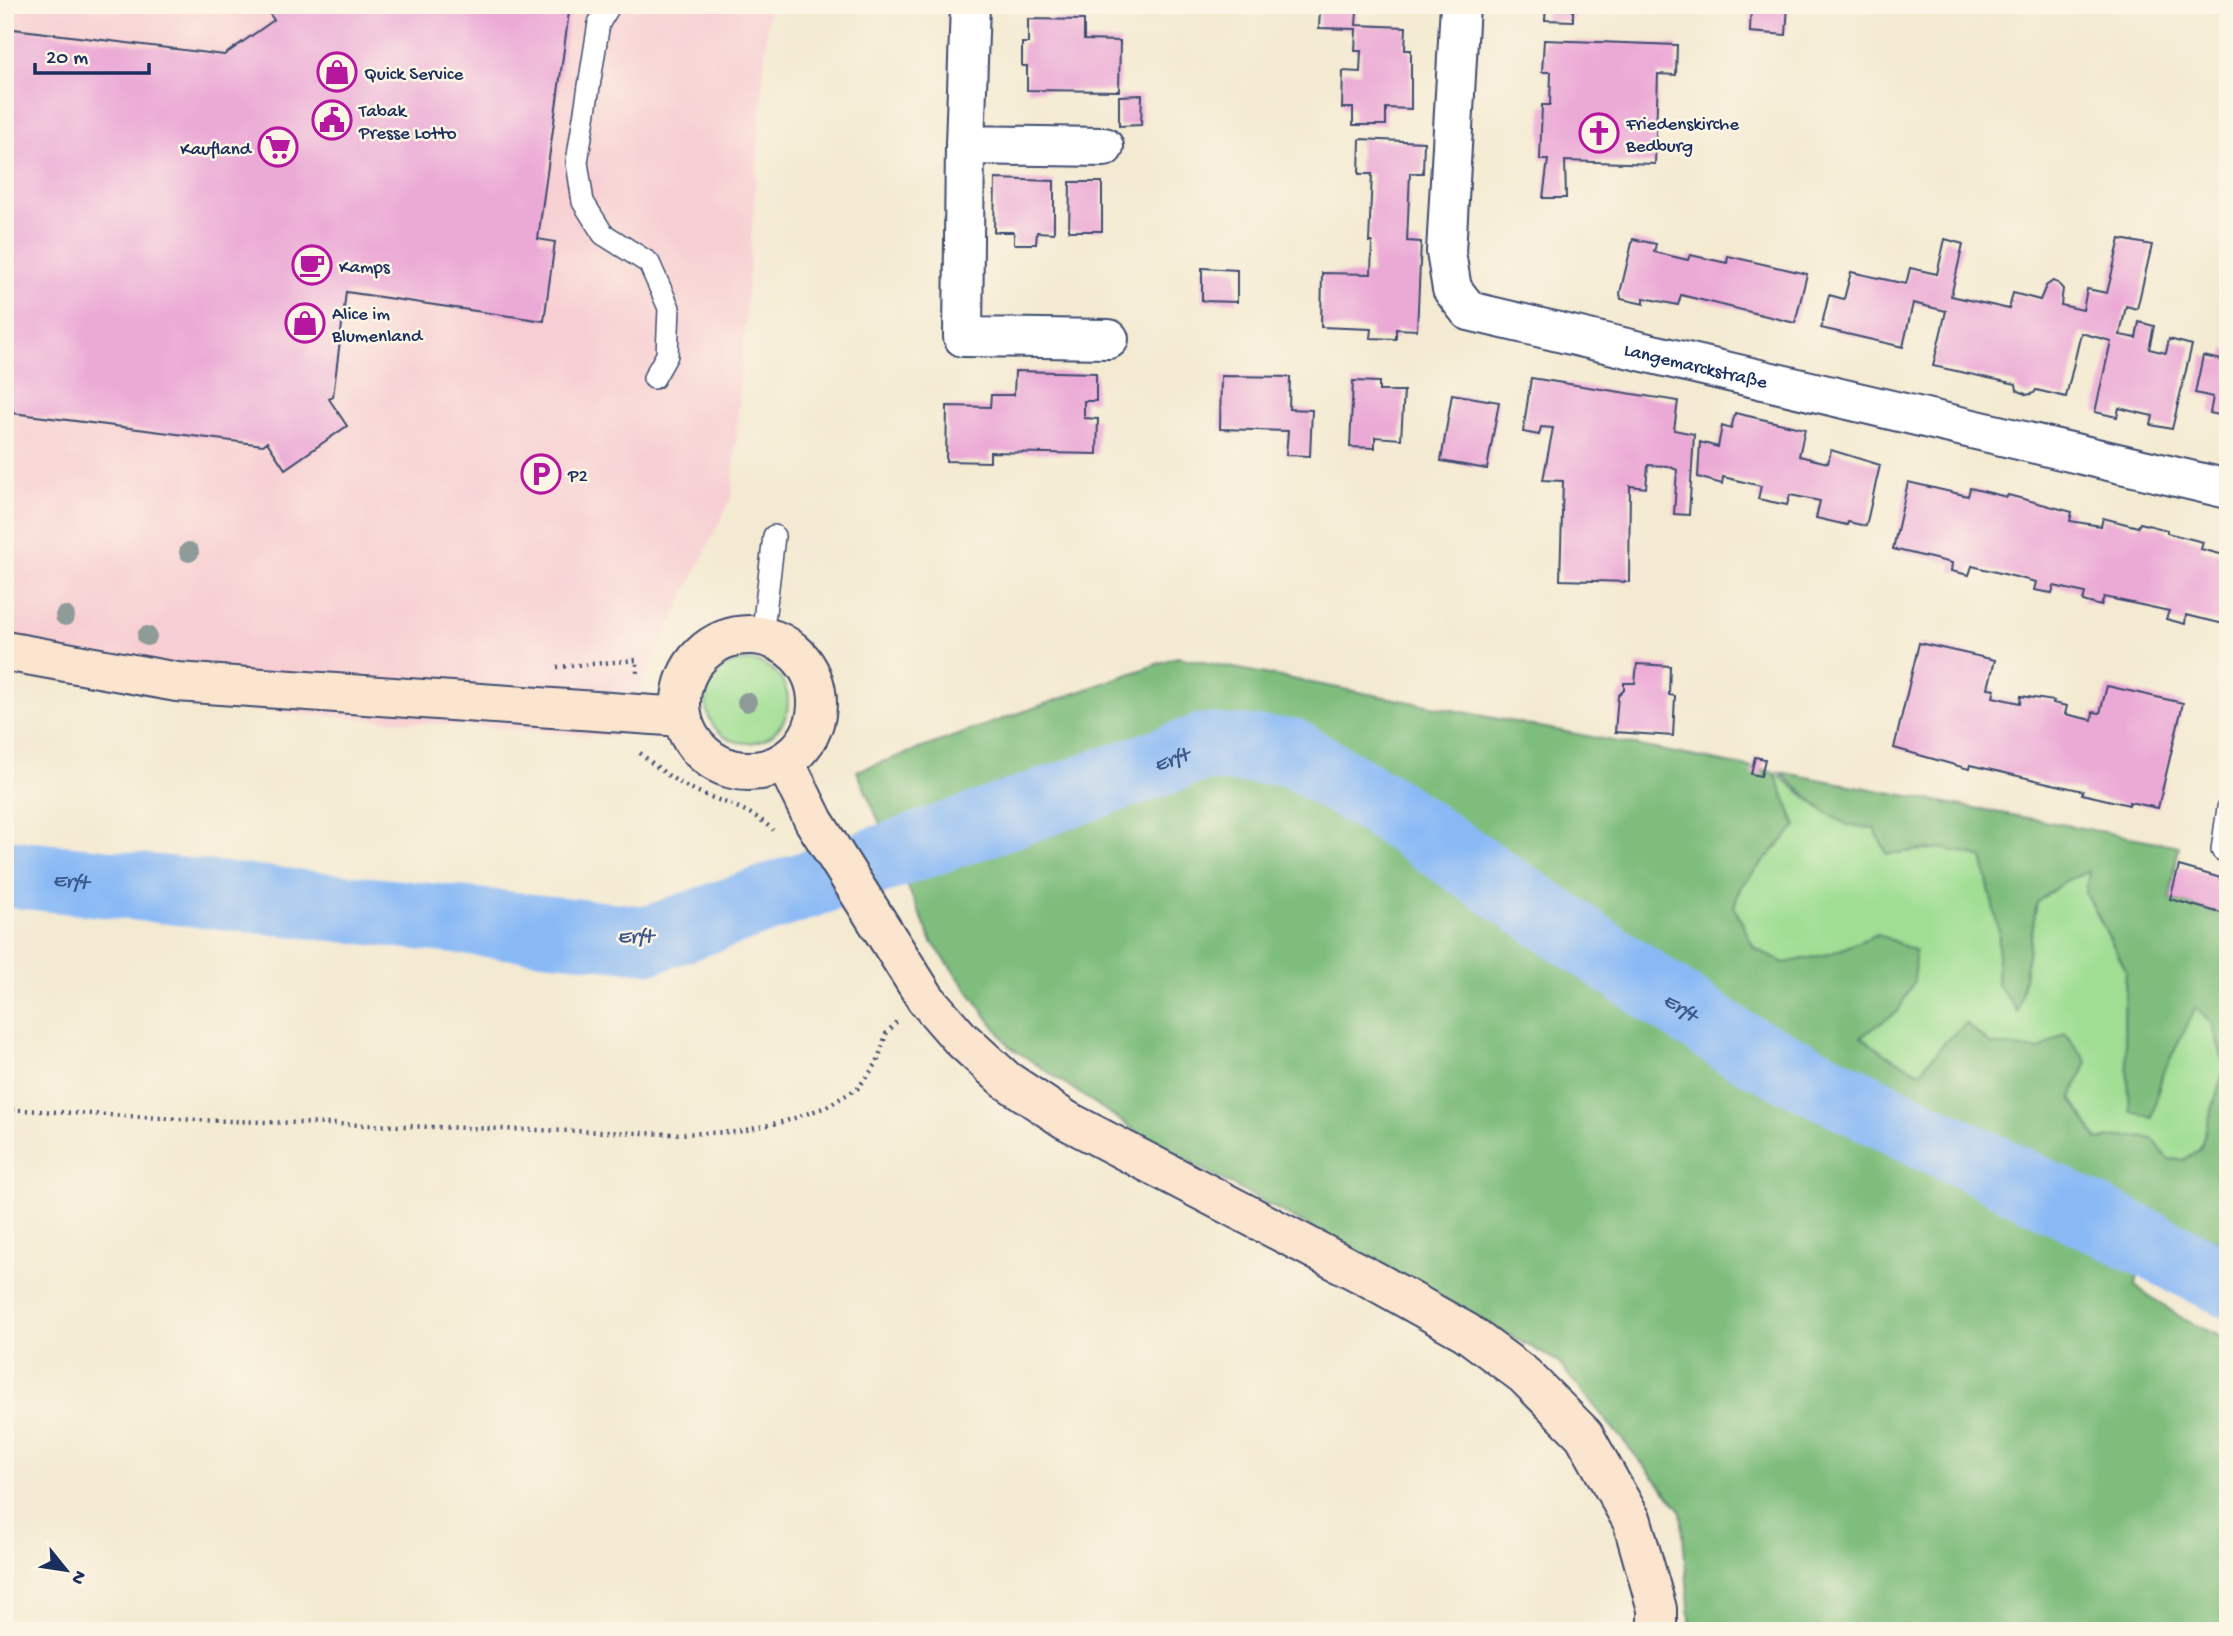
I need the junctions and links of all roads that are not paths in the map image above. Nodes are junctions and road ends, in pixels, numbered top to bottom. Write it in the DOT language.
graph roads {
  1 [pos="610,5"];
  2 [pos="970,5"];
  3 [pos="1460,5"];
  4 [pos="965,145"];
  5 [pos="1104,147"];
  6 [pos="1109,339"];
  7 [pos="654,378"];
  8 [pos="2228,489"];
  9 [pos="774,536"];
  10 [pos="762,638"];
  11 [pos="5,650"];
  12 [pos="681,717"];
  13 [pos="785,762"];
  14 [pos="2228,808"];
  15 [pos="2222,849"];
  16 [pos="1657,1631"];
  1 -- 7 [label="lane"];
  2 -- 4 [label="street"];
  3 -- 8 [label="street, Langemarckstraße"];
  4 -- 5 [label="street"];
  4 -- 6 [label="street"];
  9 -- 10 [label="lane"];
  10 -- 12 [label="street"];
  10 -- 13 [label="street"];
  11 -- 12 [label="street"];
  12 -- 13 [label="street"];
  13 -- 16 [label="street"];
  14 -- 15 [label="lane"];
}
